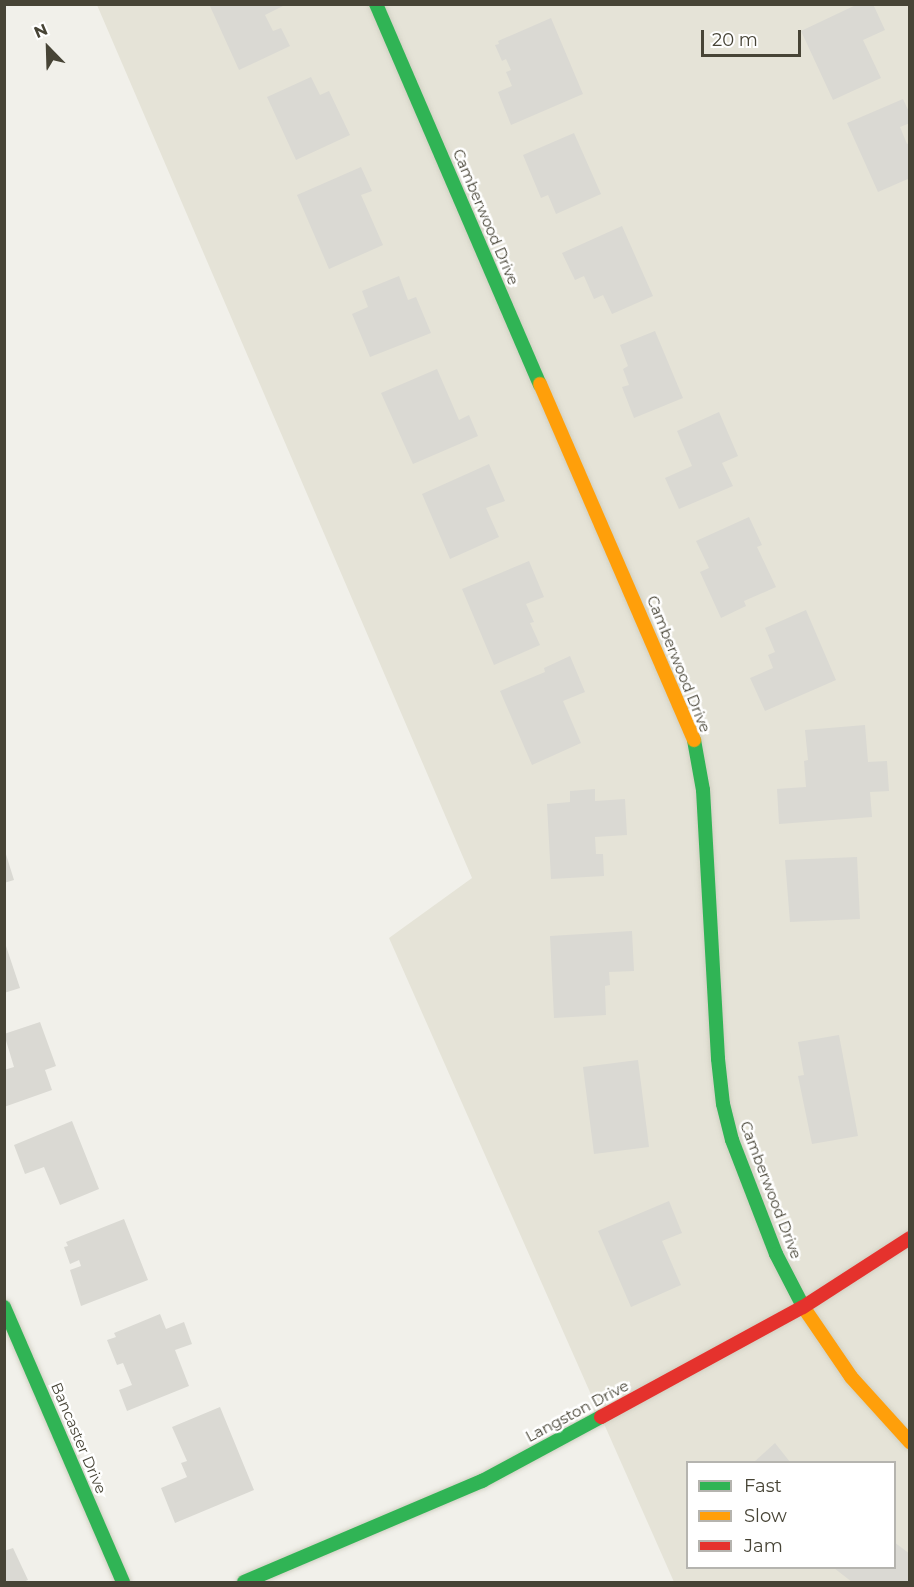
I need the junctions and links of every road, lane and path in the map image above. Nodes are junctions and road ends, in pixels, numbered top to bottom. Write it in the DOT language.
graph roads {
  1 [pos="376,4"];
  2 [pos="909,1238"];
  3 [pos="803,1307"];
  4 [pos="4,1308"];
  5 [pos="909,1442"];
  6 [pos="123,1582"];
  7 [pos="244,1582"];
  1 -- 3 [label="street, Camberwood Drive"];
  2 -- 3 [label="street, Langston Drive"];
  3 -- 5 [label="street, Camberwood Drive"];
  3 -- 7 [label="street, Langston Drive"];
  4 -- 6 [label="street, Bancaster Drive"];
}
